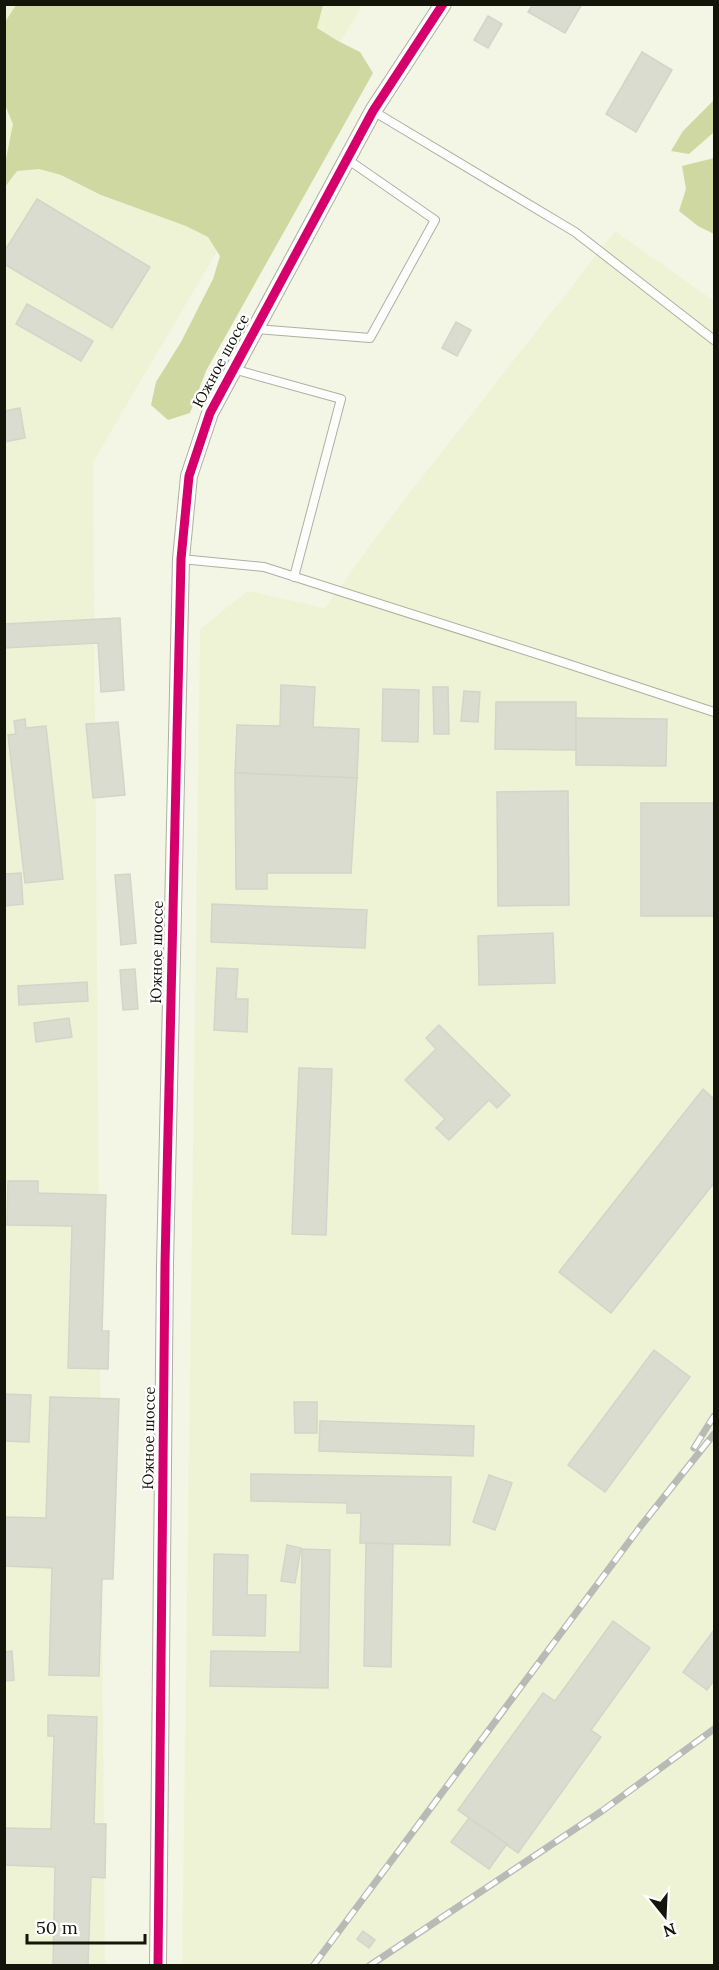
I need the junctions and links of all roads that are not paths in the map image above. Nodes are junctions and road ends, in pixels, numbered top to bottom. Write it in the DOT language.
graph roads {
  1 [pos="444,4"];
  2 [pos="373,111"];
  3 [pos="347,159"];
  4 [pos="255,329"];
  5 [pos="714,340"];
  6 [pos="233,369"];
  7 [pos="181,559"];
  8 [pos="294,577"];
  9 [pos="714,712"];
  10 [pos="158,1965"];
  1 -- 2 [label="street, Южное шоссе"];
  2 -- 3 [label="street, Южное шоссе"];
  2 -- 5 [label="lane"];
  3 -- 4 [label="street, Южное шоссе"];
  3 -- 4 [label="lane"];
  4 -- 6 [label="street, Южное шоссе"];
  6 -- 7 [label="street, Южное шоссе"];
  6 -- 8 [label="lane"];
  7 -- 8 [label="lane"];
  7 -- 10 [label="street, Южное шоссе"];
  8 -- 9 [label="lane"];
}
